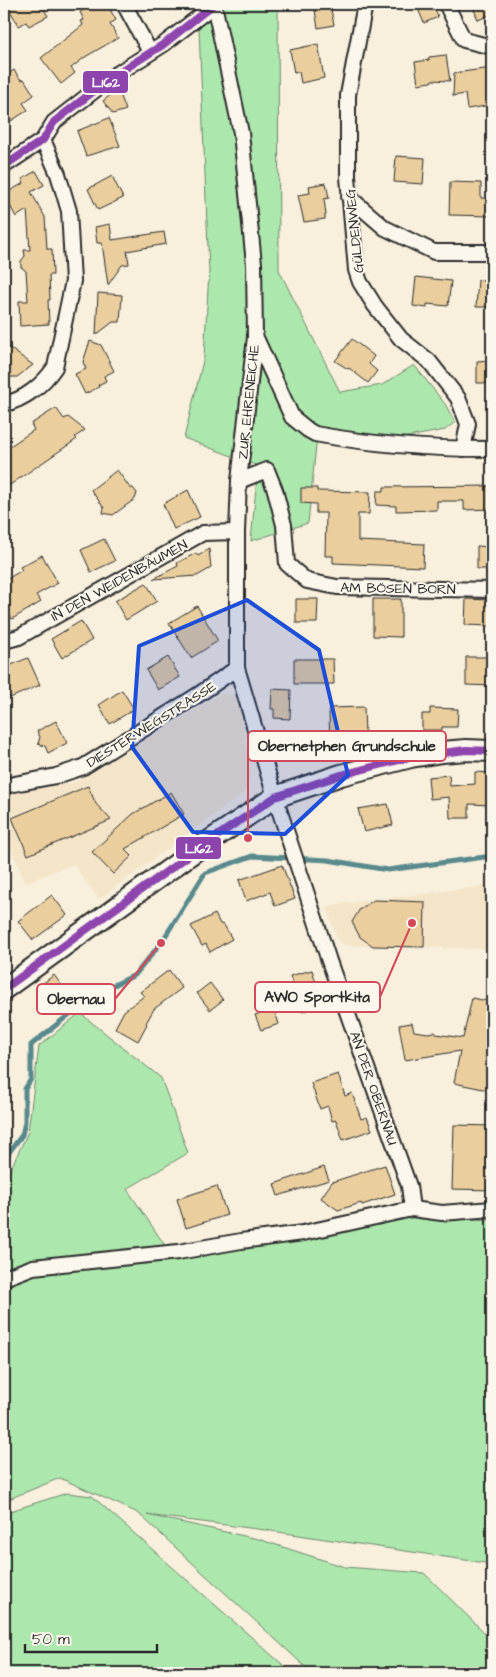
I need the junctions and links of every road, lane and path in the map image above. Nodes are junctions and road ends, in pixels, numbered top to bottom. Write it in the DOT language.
graph roads {
  1 [pos="124,4"];
  2 [pos="365,4"];
  3 [pos="446,4"];
  4 [pos="214,5"];
  5 [pos="492,47"];
  6 [pos="150,52"];
  7 [pos="43,140"];
  8 [pos="4,166"];
  9 [pos="349,197"];
  10 [pos="492,252"];
  11 [pos="255,337"];
  12 [pos="4,404"];
  13 [pos="463,449"];
  14 [pos="492,450"];
  15 [pos="239,481"];
  16 [pos="237,532"];
  17 [pos="492,590"];
  18 [pos="4,641"];
  19 [pos="237,668"];
  20 [pos="492,751"];
  21 [pos="4,786"];
  22 [pos="275,797"];
  23 [pos="4,989"];
  24 [pos="412,1209"];
  25 [pos="492,1210"];
  26 [pos="4,1278"];
  1 -- 6 [label="street"];
  2 -- 9 [label="street, GÜLDENWEG"];
  3 -- 5 [label="street"];
  4 -- 6 [label="street"];
  4 -- 11 [label="street, ZUR EHRENEICHE"];
  6 -- 7 [label="street"];
  7 -- 8 [label="street"];
  7 -- 12 [label="street"];
  9 -- 10 [label="street"];
  9 -- 13 [label="street, GÜLDENWEG"];
  11 -- 13 [label="street"];
  11 -- 15 [label="street, ZUR EHRENEICHE"];
  13 -- 14 [label="street"];
  15 -- 16 [label="street, ZUR EHRENEICHE"];
  15 -- 17 [label="street, AM BÖSEN BORN"];
  16 -- 18 [label="street, IN DEN WEIDENBÄUMEN"];
  16 -- 19 [label="street, ZUR EHRENEICHE"];
  19 -- 21 [label="street, DIESTERWEGSTRASSE"];
  19 -- 22 [label="street, ZUR EHRENEICHE"];
  20 -- 22 [label="street"];
  22 -- 23 [label="street"];
  22 -- 24 [label="street, AN DER OBERNAU"];
  24 -- 25 [label="street"];
  24 -- 26 [label="street"];
}
